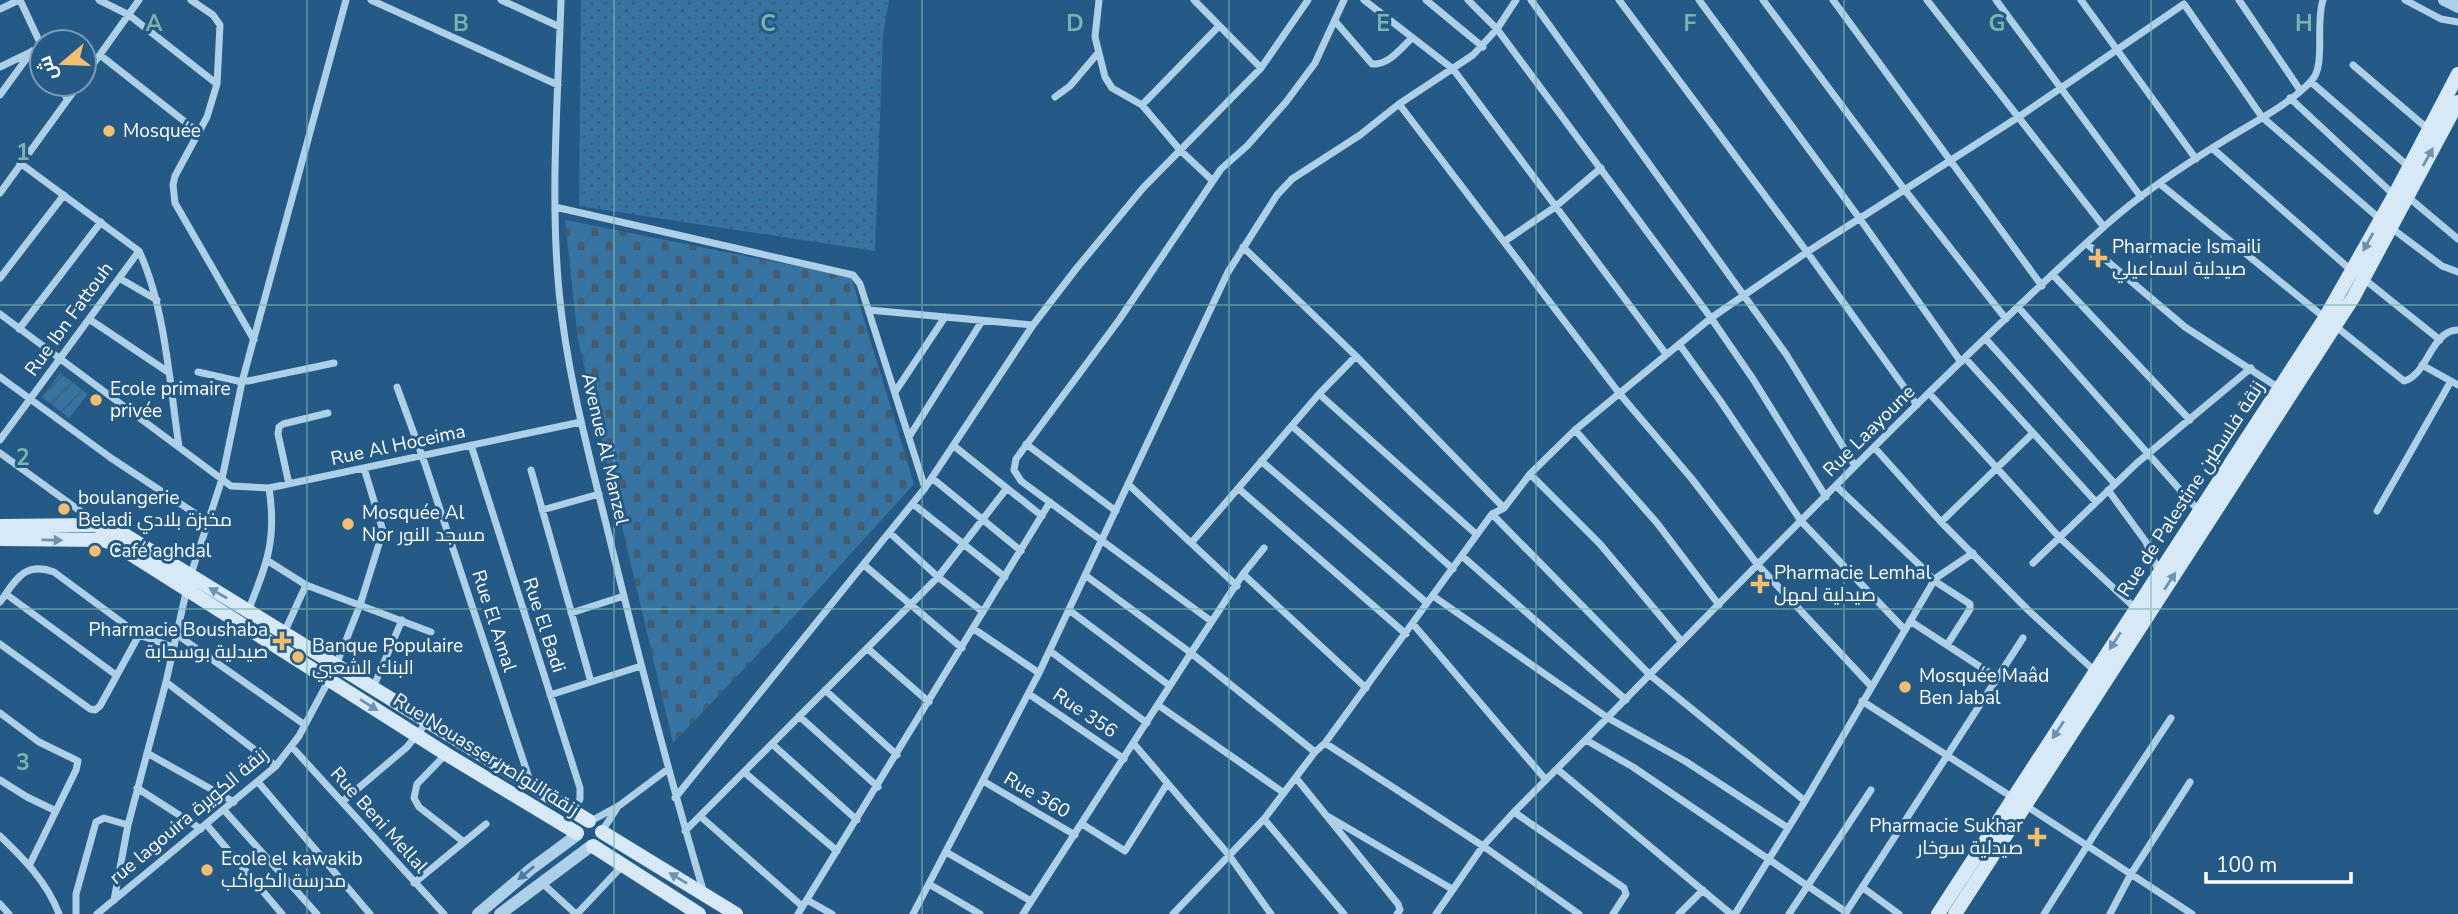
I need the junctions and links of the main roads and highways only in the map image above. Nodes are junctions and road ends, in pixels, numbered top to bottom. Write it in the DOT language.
graph roads {
  1 [pos="2458,74"];
  2 [pos="2458,102"];
  3 [pos="2454,120"];
  4 [pos="2401,196"];
  5 [pos="2329,321"];
  6 [pos="0,526"];
  7 [pos="102,533"];
  8 [pos="0,539"];
  9 [pos="188,583"];
  10 [pos="2101,676"];
  11 [pos="2019,802"];
  12 [pos="596,826"];
  13 [pos="577,834"];
  14 [pos="592,846"];
  15 [pos="693,912"];
  16 [pos="736,914"];
  17 [pos="1938,914"];
  18 [pos="1955,914"];
  1 -- 4 [label="main road, Rue de Palestine زنقة فلسطين"];
  2 -- 3 [label="main road, Rue de Palestine زنقة فلسطين"];
  4 -- 3 [label="main road, Rue de Palestine زنقة فلسطين, one-way"];
  4 -- 5 [label="main road, Rue de Palestine زنقة فلسطين"];
  10 -- 5 [label="main road, Rue de Palestine زنقة فلسطين, one-way"];
  5 -- 10 [label="main road, Rue de Palestine زنقة فلسطين, one-way"];
  6 -- 7 [label="main road, Rue Nouasser زنقة النواصر"];
  8 -- 7 [label="main road, one-way"];
  7 -- 9 [label="main road, Rue Nouasser زنقة النواصر"];
  12 -- 9 [label="main road, Rue Nouasser زنقة النواصر, one-way"];
  9 -- 13 [label="main road, Rue Nouasser زنقة النواصر, one-way"];
  10 -- 11 [label="main road, Rue de Palestine زنقة فلسطين"];
  11 -- 17 [label="main road, Rue de Palestine زنقة فلسطين"];
  11 -- 18 [label="main road, Rue de Palestine زنقة فلسطين"];
  12 -- 13 [label="main road"];
  12 -- 14 [label="main road"];
  16 -- 12 [label="main road, Rue Nouasser زنقة النواصر, one-way"];
  13 -- 14 [label="main road"];
  14 -- 15 [label="main road"];
}
